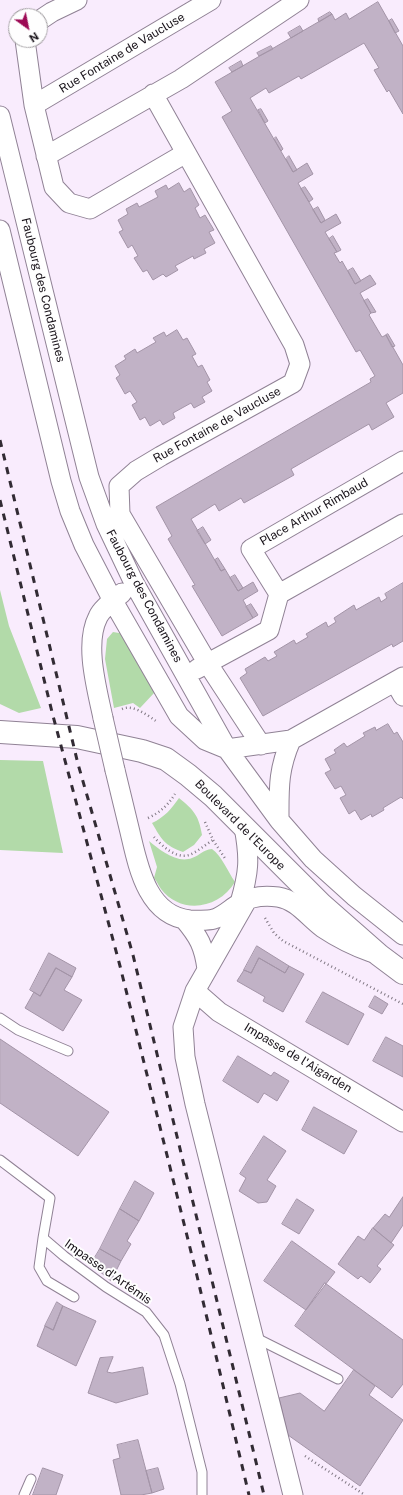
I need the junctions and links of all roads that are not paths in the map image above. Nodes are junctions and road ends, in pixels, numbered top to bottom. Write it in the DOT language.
graph roads {
  1 [pos="77,0"];
  2 [pos="211,0"];
  3 [pos="299,0"];
  4 [pos="48,15"];
  5 [pos="26,48"];
  6 [pos="153,94"];
  7 [pos="34,105"];
  8 [pos="0,116"];
  9 [pos="186,153"];
  10 [pos="46,156"];
  11 [pos="0,230"];
  12 [pos="403,461"];
  13 [pos="403,524"];
  14 [pos="134,583"];
  15 [pos="279,594"];
  16 [pos="113,601"];
  17 [pos="208,664"];
  18 [pos="152,669"];
  19 [pos="185,674"];
  20 [pos="400,685"];
  21 [pos="0,732"];
  22 [pos="291,740"];
  23 [pos="260,745"];
  24 [pos="227,749"];
  25 [pos="279,820"];
  26 [pos="244,827"];
  27 [pos="244,902"];
  28 [pos="184,919"];
  29 [pos="403,934"];
  30 [pos="379,955"];
  31 [pos="207,970"];
  32 [pos="403,972"];
  33 [pos="195,991"];
  34 [pos="0,1018"];
  35 [pos="68,1051"];
  36 [pos="403,1122"];
  37 [pos="0,1160"];
  38 [pos="43,1238"];
  39 [pos="74,1297"];
  40 [pos="253,1336"];
  41 [pos="338,1379"];
  42 [pos="31,1479"];
  43 [pos="24,1495"];
  44 [pos="202,1495"];
  45 [pos="293,1495"];
  1 -- 4 [label="street"];
  2 -- 7 [label="street, Rue Fontaine de Vaucluse"];
  3 -- 6 [label="street"];
  5 -- 7 [label="street"];
  6 -- 9 [label="street, Rue Fontaine de Vaucluse"];
  6 -- 10 [label="street"];
  7 -- 10 [label="street"];
  8 -- 14 [label="street, Faubourg des Condamines"];
  9 -- 10 [label="street"];
  9 -- 17 [label="street, Rue Fontaine de Vaucluse"];
  11 -- 16 [label="street"];
  12 -- 15 [label="street, Place Arthur Rimbaud"];
  13 -- 15 [label="street"];
  14 -- 16 [label="street"];
  14 -- 19 [label="street, Faubourg des Condamines"];
  15 -- 17 [label="street"];
  16 -- 18 [label="street"];
  16 -- 28 [label="street, bridge"];
  17 -- 19 [label="street"];
  17 -- 23 [label="street, Rue Fontaine de Vaucluse"];
  18 -- 19 [label="street"];
  18 -- 24 [label="street"];
  19 -- 24 [label="street, Faubourg des Condamines"];
  20 -- 22 [label="street"];
  21 -- 26 [label="main road, Boulevard de l'Europe"];
  22 -- 23 [label="street"];
  22 -- 25 [label="street"];
  23 -- 24 [label="street"];
  24 -- 25 [label="street, Faubourg des Condamines"];
  25 -- 29 [label="street, Faubourg des Condamines"];
  26 -- 27 [label="street"];
  26 -- 30 [label="main road, Boulevard de l'Europe"];
  27 -- 28 [label="street"];
  27 -- 30 [label="street"];
  27 -- 31 [label="street"];
  28 -- 31 [label="street"];
  30 -- 32 [label="main road, Boulevard de l'Europe"];
  31 -- 33 [label="street"];
  33 -- 36 [label="street, Impasse de l'Aigarden"];
  33 -- 40 [label="street"];
  34 -- 35 [label="lane"];
  37 -- 38 [label="lane"];
  38 -- 39 [label="lane"];
  38 -- 44 [label="lane, Impasse d'Artémis"];
  40 -- 41 [label="lane"];
  40 -- 45 [label="street"];
  42 -- 43 [label="lane"];
}
